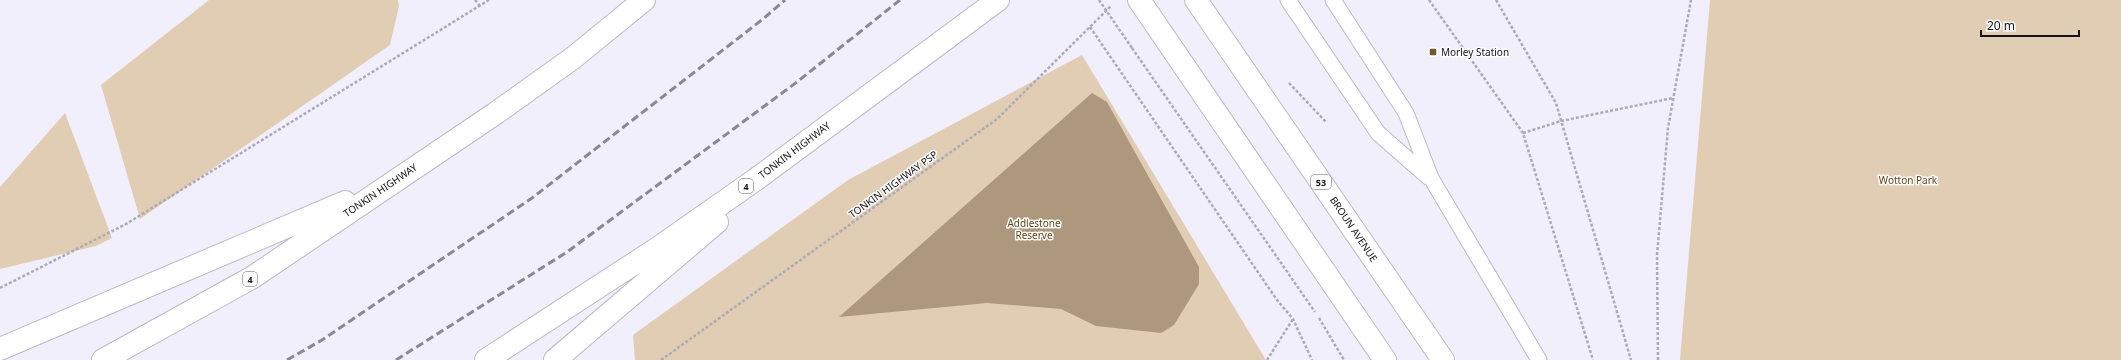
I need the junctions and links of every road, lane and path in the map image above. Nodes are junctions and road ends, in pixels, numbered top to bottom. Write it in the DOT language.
graph roads {
  1 [pos="475,0"];
  2 [pos="489,0"];
  3 [pos="644,0"];
  4 [pos="998,0"];
  5 [pos="1099,0"];
  6 [pos="1139,0"];
  7 [pos="1288,0"];
  8 [pos="1333,0"];
  9 [pos="1429,0"];
  10 [pos="1496,0"];
  11 [pos="1691,0"];
  12 [pos="1114,2"];
  13 [pos="1198,2"];
  14 [pos="480,6"];
  15 [pos="1090,27"];
  16 [pos="1673,98"];
  17 [pos="851,108"];
  18 [pos="1561,121"];
  19 [pos="1523,133"];
  20 [pos="1431,178"];
  21 [pos="389,184"];
  22 [pos="0,288"];
  23 [pos="1293,318"];
  24 [pos="0,349"];
  25 [pos="104,360"];
  26 [pos="486,360"];
  27 [pos="555,360"];
  28 [pos="661,360"];
  29 [pos="1267,360"];
  30 [pos="1312,360"];
  31 [pos="1344,360"];
  32 [pos="1385,360"];
  33 [pos="1444,360"];
  34 [pos="1539,360"];
  35 [pos="1593,360"];
  36 [pos="1632,360"];
  37 [pos="1658,360"];
  1 -- 14 [label="path"];
  2 -- 14 [label="path"];
  3 -- 21 [label="main road, TONKIN HIGHWAY / 4"];
  4 -- 17 [label="main road, TONKIN HIGHWAY / 4"];
  5 -- 31 [label="path, bridge"];
  6 -- 32 [label="main road"];
  7 -- 20 [label="lane"];
  8 -- 20 [label="lane"];
  9 -- 19 [label="path"];
  10 -- 18 [label="path"];
  11 -- 16 [label="path"];
  12 -- 15 [label="path, TONKIN HIGHWAY PSP"];
  13 -- 33 [label="main road, BROUN AVENUE / 53"];
  14 -- 22 [label="path"];
  15 -- 23 [label="path"];
  15 -- 28 [label="path, TONKIN HIGHWAY PSP"];
  16 -- 18 [label="path"];
  16 -- 37 [label="path"];
  17 -- 26 [label="main road, TONKIN HIGHWAY / 4"];
  17 -- 27 [label="main road"];
  18 -- 19 [label="path"];
  18 -- 36 [label="path"];
  19 -- 35 [label="path"];
  20 -- 34 [label="lane"];
  21 -- 24 [label="main road"];
  21 -- 25 [label="main road, TONKIN HIGHWAY / 4"];
  23 -- 29 [label="path"];
  23 -- 30 [label="path"];
}
